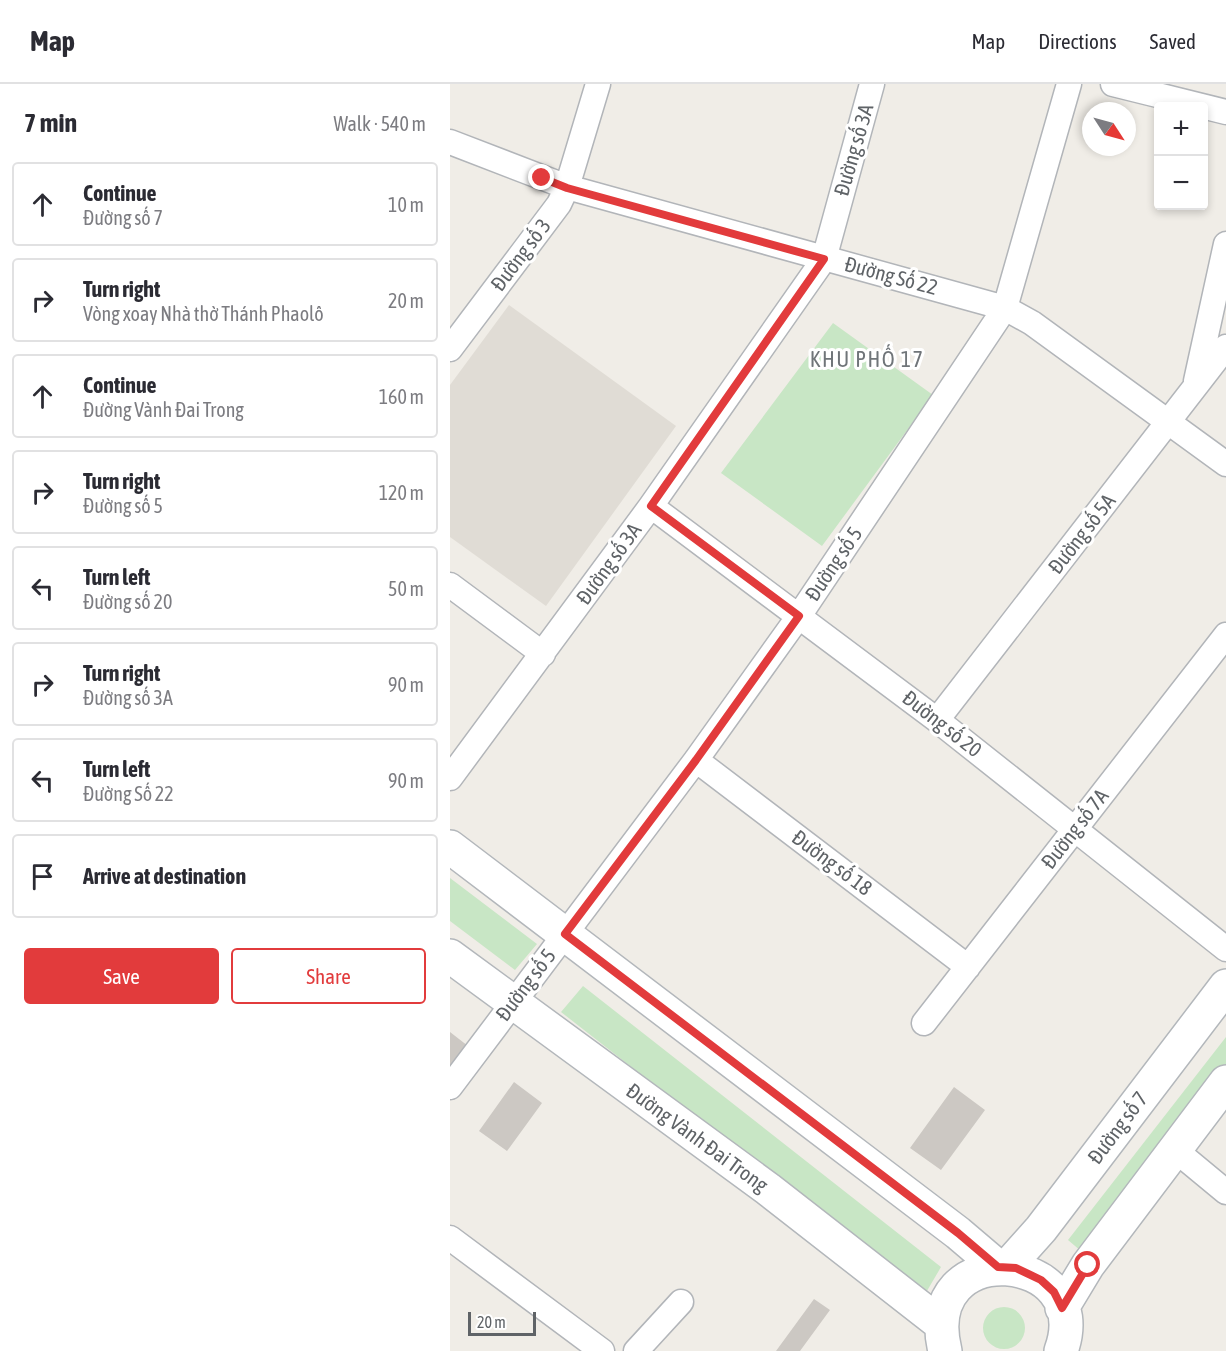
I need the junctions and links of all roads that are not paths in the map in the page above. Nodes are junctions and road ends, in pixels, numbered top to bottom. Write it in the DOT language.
graph roads {
  1 [pos="598,84"];
  2 [pos="873,84"];
  3 [pos="1069,84"];
  4 [pos="1113,84"];
  5 [pos="1226,112"];
  6 [pos="450,142"];
  7 [pos="567,188"];
  8 [pos="1226,244"];
  9 [pos="824,259"];
  10 [pos="1005,308"];
  11 [pos="1226,347"];
  12 [pos="450,350"];
  13 [pos="1194,389"];
  14 [pos="1170,422"];
  15 [pos="1226,464"];
  16 [pos="651,506"];
  17 [pos="450,585"];
  18 [pos="799,616"];
  19 [pos="1226,635"];
  20 [pos="543,654"];
  21 [pos="937,720"];
  22 [pos="696,760"];
  23 [pos="450,777"];
  24 [pos="1076,828"];
  25 [pos="450,846"];
  26 [pos="565,934"];
  27 [pos="1226,949"];
  28 [pos="450,956"];
  29 [pos="968,967"];
  30 [pos="1226,986"];
  31 [pos="512,1003"];
  32 [pos="924,1023"];
  33 [pos="1226,1082"];
  34 [pos="450,1087"];
  35 [pos="1174,1149"];
  36 [pos="1226,1192"];
  37 [pos="450,1238"];
  38 [pos="1003,1267"];
  39 [pos="681,1302"];
  40 [pos="1067,1336"];
  41 [pos="941,1342"];
  42 [pos="602,1351"];
  43 [pos="636,1351"];
  1 -- 7 [label="street, Đường số 3"];
  2 -- 9 [label="street, Đường số 3A"];
  3 -- 10 [label="street, Đường số 5"];
  4 -- 5 [label="street"];
  6 -- 7 [label="street, Đường Số 22"];
  7 -- 9 [label="street, Đường Số 22"];
  7 -- 12 [label="street, Đường số 3"];
  8 -- 13 [label="street"];
  9 -- 10 [label="street, Đường Số 22"];
  9 -- 16 [label="street, Đường số 3A"];
  10 -- 14 [label="street, Đường Số 22"];
  10 -- 18 [label="street, Đường số 5"];
  11 -- 13 [label="street, Đường số 5A"];
  13 -- 14 [label="street, Đường số 5A"];
  14 -- 15 [label="street, Đường Số 22"];
  14 -- 21 [label="street, Đường số 5A"];
  16 -- 18 [label="street, Đường số 20"];
  16 -- 20 [label="street, Đường số 3A"];
  17 -- 20 [label="street"];
  18 -- 21 [label="street, Đường số 20"];
  18 -- 22 [label="street, Đường số 5"];
  19 -- 24 [label="street, Đường số 7A"];
  20 -- 23 [label="street, Đường số 3A"];
  21 -- 24 [label="street, Đường số 20"];
  22 -- 26 [label="street, Đường số 5"];
  22 -- 29 [label="street, Đường số 18"];
  24 -- 27 [label="street, Đường số 20"];
  24 -- 29 [label="street, Đường số 7A"];
  25 -- 26 [label="street"];
  26 -- 31 [label="street, Đường số 5"];
  26 -- 38 [label="street"];
  28 -- 31 [label="street, Đường Vành Đai Trong"];
  29 -- 32 [label="street, Đường số 7A"];
  30 -- 38 [label="street, Đường số 7"];
  31 -- 34 [label="street, Đường số 5"];
  31 -- 41 [label="street, Đường Vành Đai Trong"];
  33 -- 35 [label="street"];
  35 -- 36 [label="street"];
  35 -- 40 [label="street"];
  37 -- 42 [label="street"];
  38 -- 40 [label="street"];
  38 -- 41 [label="street"];
  39 -- 43 [label="street"];
}
